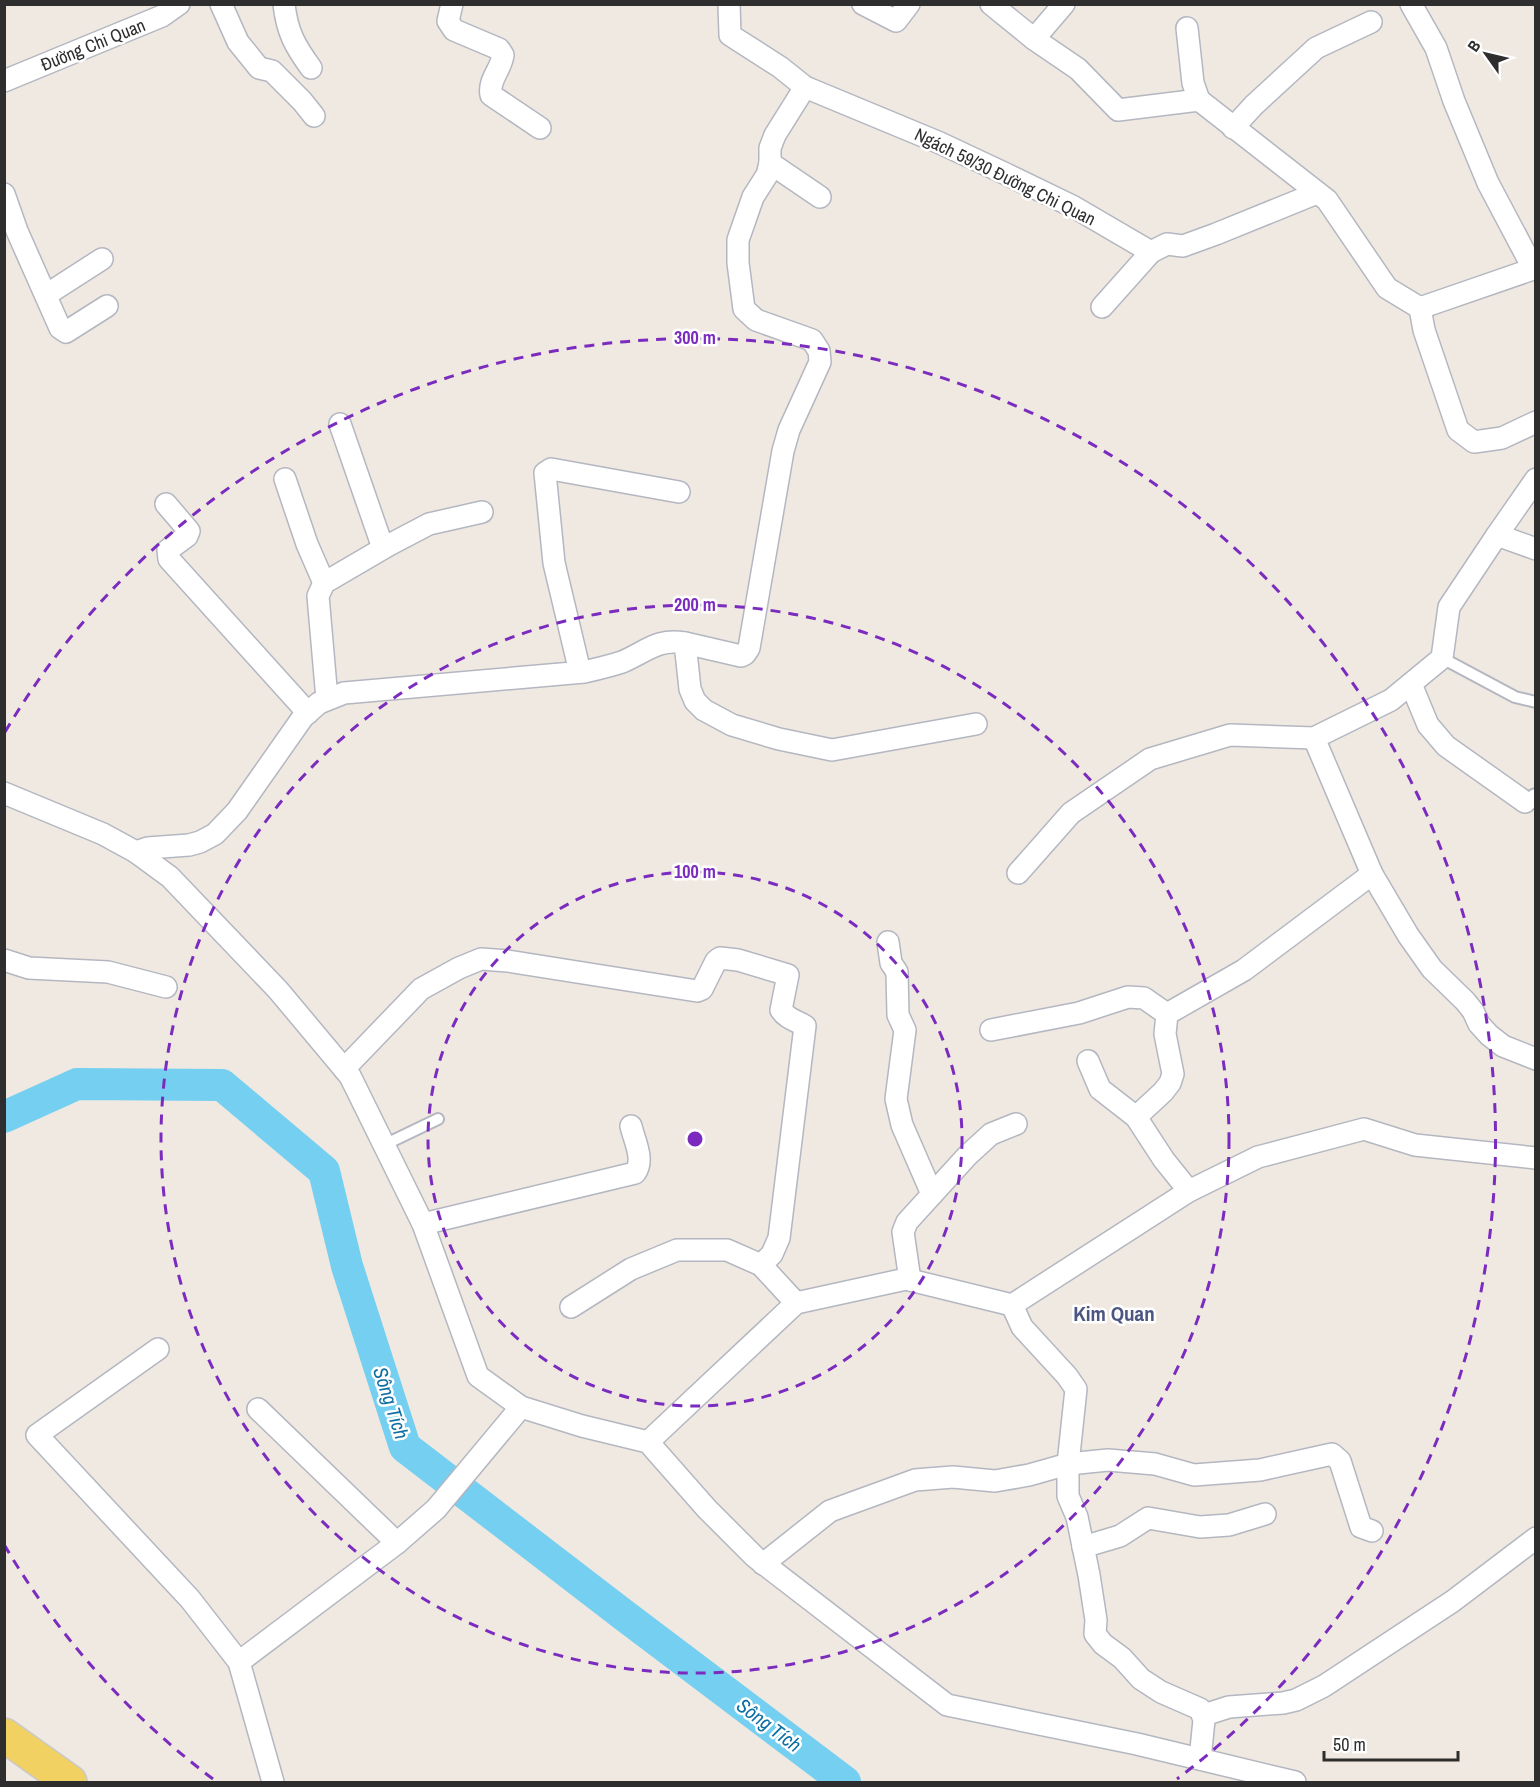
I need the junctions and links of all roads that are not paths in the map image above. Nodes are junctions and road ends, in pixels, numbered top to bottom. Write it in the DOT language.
graph roads {
  1 [pos="179,4"];
  2 [pos="222,4"];
  3 [pos="284,4"];
  4 [pos="452,4"];
  5 [pos="729,4"];
  6 [pos="863,4"];
  7 [pos="909,4"];
  8 [pos="992,4"];
  9 [pos="1064,4"];
  10 [pos="1411,4"];
  11 [pos="1371,22"];
  12 [pos="1188,28"];
  13 [pos="1034,39"];
  14 [pos="310,68"];
  15 [pos="4,81"];
  16 [pos="805,87"];
  17 [pos="1199,100"];
  18 [pos="314,116"];
  19 [pos="540,128"];
  20 [pos="1233,128"];
  21 [pos="770,163"];
  22 [pos="1317,193"];
  23 [pos="4,194"];
  24 [pos="820,197"];
  25 [pos="1151,252"];
  26 [pos="102,259"];
  27 [pos="1534,268"];
  28 [pos="46,295"];
  29 [pos="107,306"];
  30 [pos="1102,307"];
  31 [pos="1420,308"];
  32 [pos="1536,422"];
  33 [pos="340,424"];
  34 [pos="285,479"];
  35 [pos="1536,479"];
  36 [pos="679,492"];
  37 [pos="165,504"];
  38 [pos="482,512"];
  39 [pos="1497,535"];
  40 [pos="384,548"];
  41 [pos="1536,549"];
  42 [pos="324,583"];
  43 [pos="685,643"];
  44 [pos="1442,658"];
  45 [pos="580,672"];
  46 [pos="1411,684"];
  47 [pos="327,699"];
  48 [pos="1536,702"];
  49 [pos="308,713"];
  50 [pos="976,724"];
  51 [pos="1314,738"];
  52 [pos="4,793"];
  53 [pos="1531,797"];
  54 [pos="136,852"];
  55 [pos="1018,873"];
  56 [pos="1372,874"];
  57 [pos="888,942"];
  58 [pos="4,960"];
  59 [pos="166,987"];
  60 [pos="1167,1014"];
  61 [pos="992,1030"];
  62 [pos="1536,1059"];
  63 [pos="1088,1061"];
  64 [pos="344,1069"];
  65 [pos="1136,1117"];
  66 [pos="438,1119"];
  67 [pos="1016,1124"];
  68 [pos="631,1126"];
  69 [pos="384,1144"];
  70 [pos="1536,1158"];
  71 [pos="1189,1191"];
  72 [pos="932,1194"];
  73 [pos="423,1224"];
  74 [pos="761,1266"];
  75 [pos="910,1280"];
  76 [pos="796,1303"];
  77 [pos="1012,1305"];
  78 [pos="571,1307"];
  79 [pos="158,1349"];
  80 [pos="258,1409"];
  81 [pos="516,1413"];
  82 [pos="648,1442"];
  83 [pos="1068,1464"];
  84 [pos="1265,1514"];
  85 [pos="1372,1531"];
  86 [pos="1536,1538"];
  87 [pos="397,1543"];
  88 [pos="1083,1547"];
  89 [pos="764,1564"];
  90 [pos="239,1662"];
  91 [pos="1204,1714"];
  92 [pos="4,1735"];
  93 [pos="1200,1759"];
  94 [pos="70,1782"];
  95 [pos="273,1782"];
  96 [pos="1295,1782"];
  1 -- 15 [label="street, Đường Chi Quan"];
  2 -- 18 [label="street"];
  3 -- 14 [label="street"];
  4 -- 19 [label="street"];
  5 -- 16 [label="street, Ngách 59/30 Đường Chi Quan"];
  6 -- 7 [label="street"];
  8 -- 13 [label="street"];
  9 -- 13 [label="street"];
  10 -- 27 [label="street"];
  11 -- 20 [label="street"];
  12 -- 17 [label="street"];
  13 -- 17 [label="street"];
  16 -- 21 [label="street"];
  16 -- 25 [label="street, Ngách 59/30 Đường Chi Quan"];
  17 -- 20 [label="street"];
  20 -- 22 [label="street"];
  21 -- 24 [label="street"];
  21 -- 43 [label="street"];
  22 -- 25 [label="street"];
  22 -- 31 [label="street"];
  23 -- 28 [label="street"];
  25 -- 30 [label="street"];
  26 -- 28 [label="street"];
  27 -- 31 [label="street"];
  28 -- 29 [label="street"];
  31 -- 32 [label="street"];
  33 -- 40 [label="street"];
  34 -- 42 [label="street"];
  35 -- 39 [label="street"];
  36 -- 45 [label="street"];
  37 -- 49 [label="street"];
  38 -- 40 [label="street"];
  39 -- 41 [label="street"];
  39 -- 44 [label="street"];
  40 -- 42 [label="street"];
  42 -- 47 [label="street"];
  43 -- 45 [label="street"];
  43 -- 50 [label="street"];
  44 -- 46 [label="street"];
  44 -- 48 [label="lane"];
  45 -- 47 [label="street"];
  46 -- 51 [label="street"];
  46 -- 53 [label="street"];
  47 -- 49 [label="street"];
  49 -- 54 [label="street"];
  51 -- 55 [label="street"];
  51 -- 56 [label="street"];
  52 -- 54 [label="street"];
  54 -- 64 [label="street"];
  56 -- 60 [label="street"];
  56 -- 62 [label="street"];
  57 -- 72 [label="street"];
  58 -- 59 [label="street"];
  60 -- 61 [label="street"];
  60 -- 65 [label="street"];
  63 -- 65 [label="street"];
  64 -- 69 [label="street"];
  64 -- 74 [label="street"];
  65 -- 71 [label="street"];
  66 -- 69 [label="lane"];
  67 -- 72 [label="street"];
  68 -- 73 [label="street"];
  69 -- 73 [label="street"];
  70 -- 71 [label="street"];
  71 -- 77 [label="street"];
  72 -- 75 [label="street"];
  73 -- 81 [label="street"];
  74 -- 76 [label="street"];
  74 -- 78 [label="street"];
  75 -- 76 [label="street"];
  75 -- 77 [label="street"];
  76 -- 82 [label="street"];
  77 -- 83 [label="street"];
  79 -- 90 [label="street"];
  80 -- 87 [label="street"];
  81 -- 82 [label="street"];
  81 -- 87 [label="street"];
  82 -- 89 [label="street"];
  83 -- 85 [label="street"];
  83 -- 88 [label="street"];
  83 -- 89 [label="street"];
  84 -- 88 [label="street"];
  86 -- 91 [label="street"];
  87 -- 90 [label="street"];
  88 -- 91 [label="street"];
  89 -- 93 [label="street"];
  90 -- 95 [label="street"];
  91 -- 93 [label="street"];
  92 -- 94 [label="main road"];
  93 -- 96 [label="street"];
}
